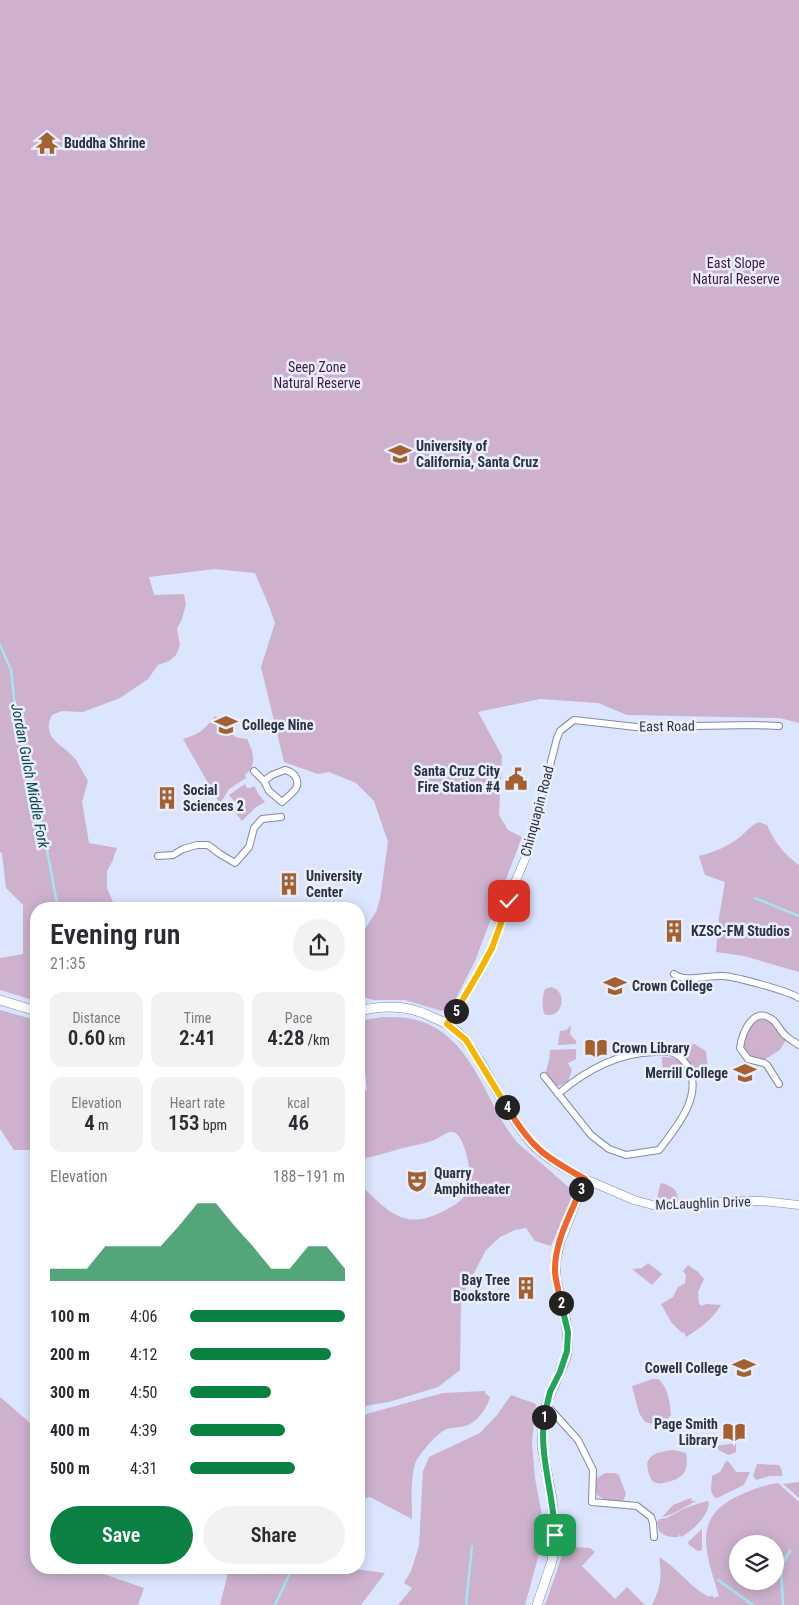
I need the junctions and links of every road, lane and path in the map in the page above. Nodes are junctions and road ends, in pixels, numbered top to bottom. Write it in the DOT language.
graph roads {
  1 [pos="779,726"];
  2 [pos="560,731"];
  3 [pos="254,771"];
  4 [pos="264,781"];
  5 [pos="281,817"];
  6 [pos="528,852"];
  7 [pos="158,856"];
  8 [pos="674,974"];
  9 [pos="799,998"];
  10 [pos="0,1000"];
  11 [pos="30,1009"];
  12 [pos="365,1009"];
  13 [pos="447,1024"];
  14 [pos="799,1045"];
  15 [pos="544,1076"];
  16 [pos="779,1084"];
  17 [pos="558,1094"];
  18 [pos="585,1179"];
  19 [pos="799,1205"];
  20 [pos="552,1410"];
  21 [pos="654,1537"];
  22 [pos="537,1605"];
  1 -- 2 [label="street, East Road"];
  2 -- 6 [label="street, Chinquapin Road"];
  3 -- 4 [label="street"];
  4 -- 4 [label="street"];
  5 -- 7 [label="street"];
  6 -- 13 [label="street, Chinquapin Road"];
  8 -- 9 [label="street"];
  10 -- 11 [label="main road"];
  12 -- 13 [label="main road, McLaughlin Drive"];
  13 -- 18 [label="main road, McLaughlin Drive"];
  14 -- 16 [label="street"];
  15 -- 17 [label="street"];
  17 -- 17 [label="street"];
  18 -- 19 [label="street, McLaughlin Drive"];
  18 -- 22 [label="main road"];
  20 -- 21 [label="street"];
}
